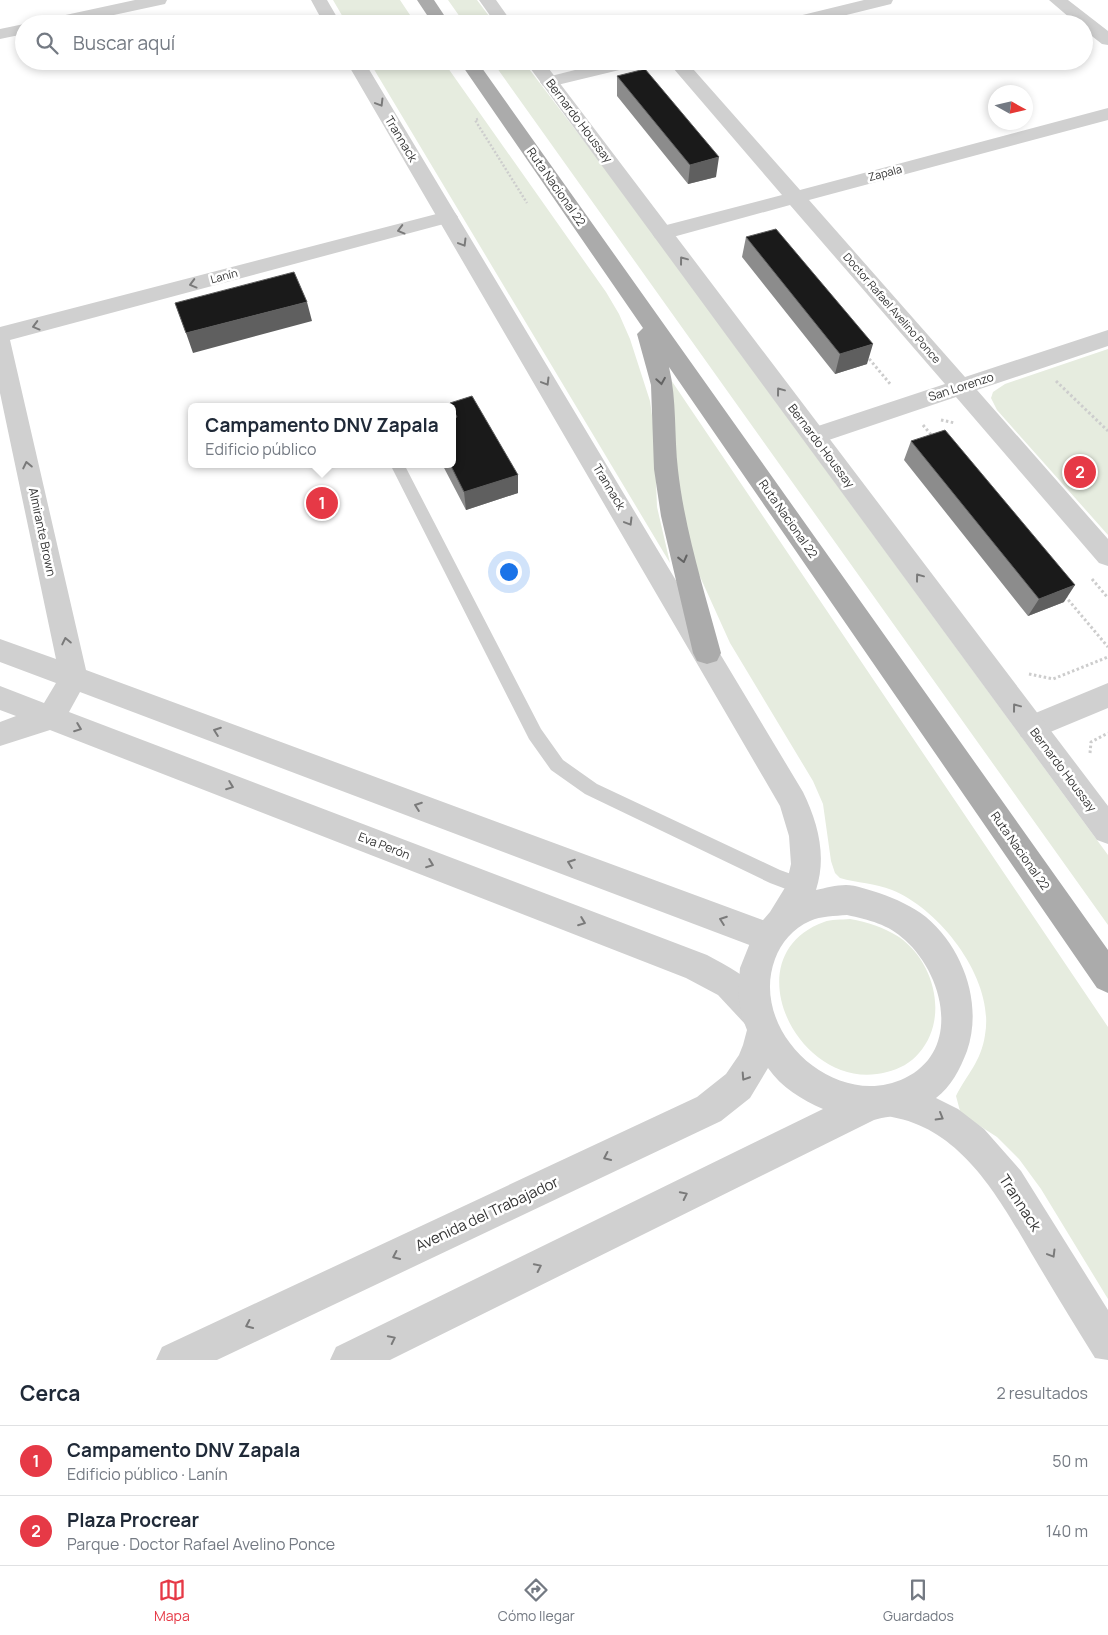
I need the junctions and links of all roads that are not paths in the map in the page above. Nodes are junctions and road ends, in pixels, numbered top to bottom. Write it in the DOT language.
graph roads {
  1 [pos="159,0"];
  2 [pos="319,0"];
  3 [pos="425,0"];
  4 [pos="487,0"];
  5 [pos="885,0"];
  6 [pos="1057,0"];
  7 [pos="89,15"];
  8 [pos="328,15"];
  9 [pos="436,15"];
  10 [pos="498,15"];
  11 [pos="824,15"];
  12 [pos="1076,15"];
  13 [pos="1093,28"];
  14 [pos="15,31"];
  15 [pos="0,34"];
  16 [pos="1108,40"];
  17 [pos="360,70"];
  18 [pos="474,70"];
  19 [pos="540,70"];
  20 [pos="598,70"];
  21 [pos="684,70"];
  22 [pos="549,82"];
  23 [pos="1108,114"];
  24 [pos="795,197"];
  25 [pos="448,217"];
  26 [pos="662,232"];
  27 [pos="636,302"];
  28 [pos="0,335"];
  29 [pos="1108,338"];
  30 [pos="0,341"];
  31 [pos="960,387"];
  32 [pos="814,436"];
  33 [pos="399,468"];
  34 [pos="1108,556"];
  35 [pos="0,650"];
  36 [pos="707,653"];
  37 [pos="74,678"];
  38 [pos="1108,695"];
  39 [pos="0,698"];
  40 [pos="51,717"];
  41 [pos="1031,728"];
  42 [pos="0,734"];
  43 [pos="1108,830"];
  44 [pos="803,886"];
  45 [pos="847,900"];
  46 [pos="775,930"];
  47 [pos="1108,977"];
  48 [pos="760,1022"];
  49 [pos="883,1102"];
  50 [pos="1108,1345"];
  51 [pos="176,1360"];
  52 [pos="348,1360"];
  1 -- 7 [label="street"];
  2 -- 8 [label="street"];
  3 -- 9 [label="main road"];
  4 -- 10 [label="street"];
  5 -- 11 [label="street"];
  6 -- 12 [label="street"];
  13 -- 16 [label="street"];
  14 -- 15 [label="street"];
  17 -- 25 [label="street, Trannack, one-way"];
  18 -- 27 [label="main road, Ruta Nacional 22"];
  19 -- 22 [label="street, Bernardo Houssay"];
  20 -- 22 [label="street"];
  21 -- 24 [label="street, Doctor Rafael Avelino Ponce"];
  22 -- 26 [label="street, Bernardo Houssay"];
  23 -- 24 [label="street, Zapala"];
  24 -- 26 [label="street, Zapala"];
  24 -- 31 [label="street, Doctor Rafael Avelino Ponce"];
  25 -- 28 [label="street, Lanín, one-way"];
  25 -- 36 [label="street, Trannack, one-way"];
  32 -- 26 [label="street, Bernardo Houssay, one-way"];
  27 -- 36 [label="main road, one-way"];
  27 -- 47 [label="main road, Ruta Nacional 22"];
  29 -- 31 [label="street, San Lorenzo"];
  37 -- 30 [label="street, Almirante Brown, one-way"];
  31 -- 32 [label="street, San Lorenzo"];
  31 -- 34 [label="street, Doctor Rafael Avelino Ponce"];
  41 -- 32 [label="street, Bernardo Houssay, one-way"];
  33 -- 44 [label="lane"];
  35 -- 37 [label="street"];
  36 -- 44 [label="street, Trannack"];
  37 -- 40 [label="street"];
  46 -- 37 [label="street, one-way"];
  38 -- 41 [label="street"];
  39 -- 40 [label="street, Eva Perón"];
  40 -- 42 [label="street"];
  40 -- 48 [label="street, Eva Perón, one-way"];
  41 -- 43 [label="street, Bernardo Houssay"];
  44 -- 45 [label="lane"];
  44 -- 46 [label="street, Trannack"];
  45 -- 46 [label="street, Trannack"];
  45 -- 49 [label="street, Trannack"];
  46 -- 48 [label="street, Trannack"];
  48 -- 49 [label="street, Trannack"];
  48 -- 51 [label="street, Avenida del Trabajador, one-way"];
  49 -- 50 [label="street, Trannack, one-way"];
  52 -- 49 [label="street, one-way"];
}
